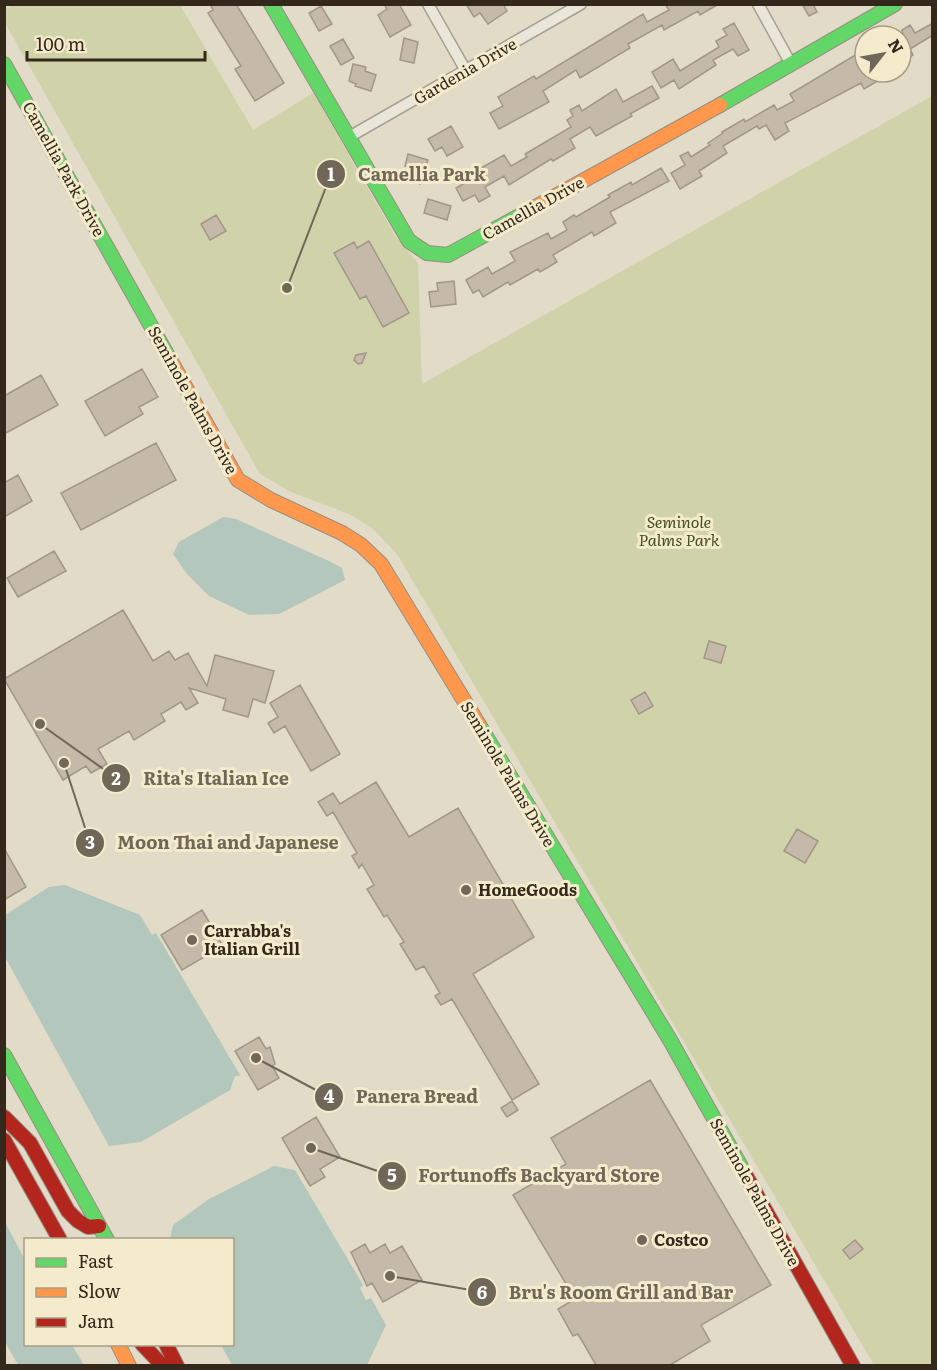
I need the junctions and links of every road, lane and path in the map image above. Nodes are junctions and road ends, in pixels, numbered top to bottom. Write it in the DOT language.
graph roads {
  1 [pos="271,4"];
  2 [pos="428,4"];
  3 [pos="581,4"];
  4 [pos="758,4"];
  5 [pos="895,4"];
  6 [pos="4,64"];
  7 [pos="791,64"];
  8 [pos="466,71"];
  9 [pos="350,137"];
  10 [pos="105,242"];
  11 [pos="4,1055"];
  12 [pos="4,1117"];
  13 [pos="4,1140"];
  14 [pos="99,1226"];
  15 [pos="59,1238"];
  16 [pos="106,1238"];
  17 [pos="119,1346"];
  18 [pos="144,1346"];
  19 [pos="167,1346"];
  20 [pos="129,1365"];
  21 [pos="163,1365"];
  22 [pos="177,1365"];
  23 [pos="853,1365"];
  1 -- 9 [label="main road, Camellia Drive"];
  2 -- 8 [label="street"];
  3 -- 8 [label="street, Gardenia Drive"];
  4 -- 7 [label="street"];
  5 -- 7 [label="main road, Camellia Drive"];
  6 -- 10 [label="main road, Camellia Park Drive"];
  7 -- 9 [label="main road, Camellia Drive"];
  8 -- 9 [label="street, Gardenia Drive"];
  10 -- 23 [label="main road, Seminole Palms Drive"];
  11 -- 14 [label="main road"];
  12 -- 14 [label="main road"];
  13 -- 15 [label="main road"];
  14 -- 16 [label="main road"];
  17 -- 20 [label="main road"];
  18 -- 21 [label="main road"];
  19 -- 22 [label="main road"];
}
